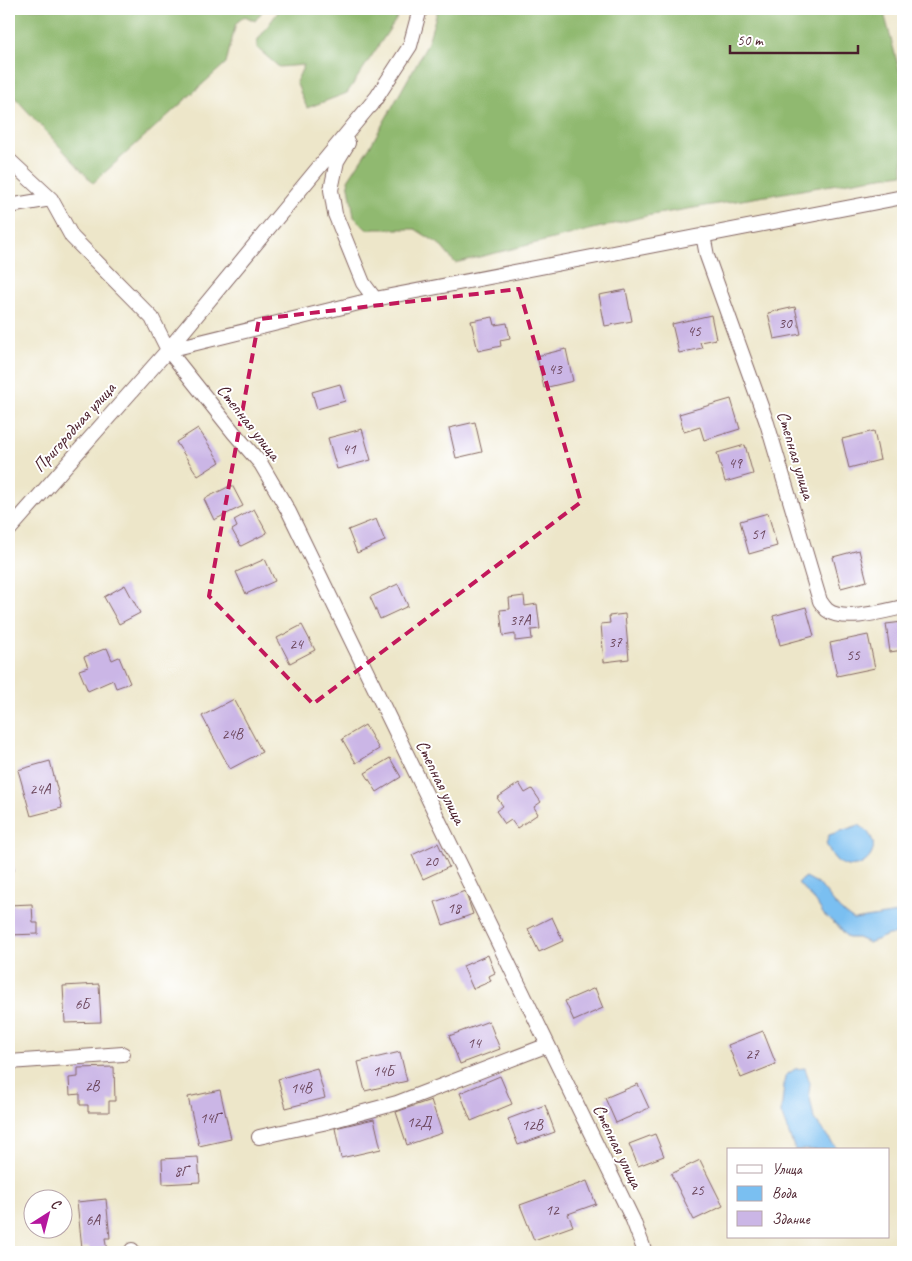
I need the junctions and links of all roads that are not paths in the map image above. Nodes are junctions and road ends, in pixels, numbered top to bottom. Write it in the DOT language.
graph roads {
  1 [pos="420,9"];
  2 [pos="376,98"];
  3 [pos="9,160"];
  4 [pos="903,197"];
  5 [pos="51,199"];
  6 [pos="9,206"];
  7 [pos="703,236"];
  8 [pos="374,299"];
  9 [pos="168,350"];
  10 [pos="9,530"];
  11 [pos="903,607"];
  12 [pos="548,1045"];
  13 [pos="123,1054"];
  14 [pos="9,1062"];
  15 [pos="259,1137"];
  16 [pos="644,1252"];
  1 -- 2 [label="street"];
  2 -- 8 [label="street"];
  2 -- 9 [label="street, Пригородная улица"];
  3 -- 5 [label="street, Степная улица"];
  4 -- 7 [label="street"];
  5 -- 6 [label="street"];
  5 -- 9 [label="street, Степная улица"];
  7 -- 8 [label="street"];
  7 -- 11 [label="street, Степная улица"];
  8 -- 9 [label="street"];
  9 -- 10 [label="street, Пригородная улица"];
  9 -- 12 [label="street, Степная улица"];
  12 -- 15 [label="street"];
  12 -- 16 [label="street, Степная улица"];
  13 -- 14 [label="street"];
}
